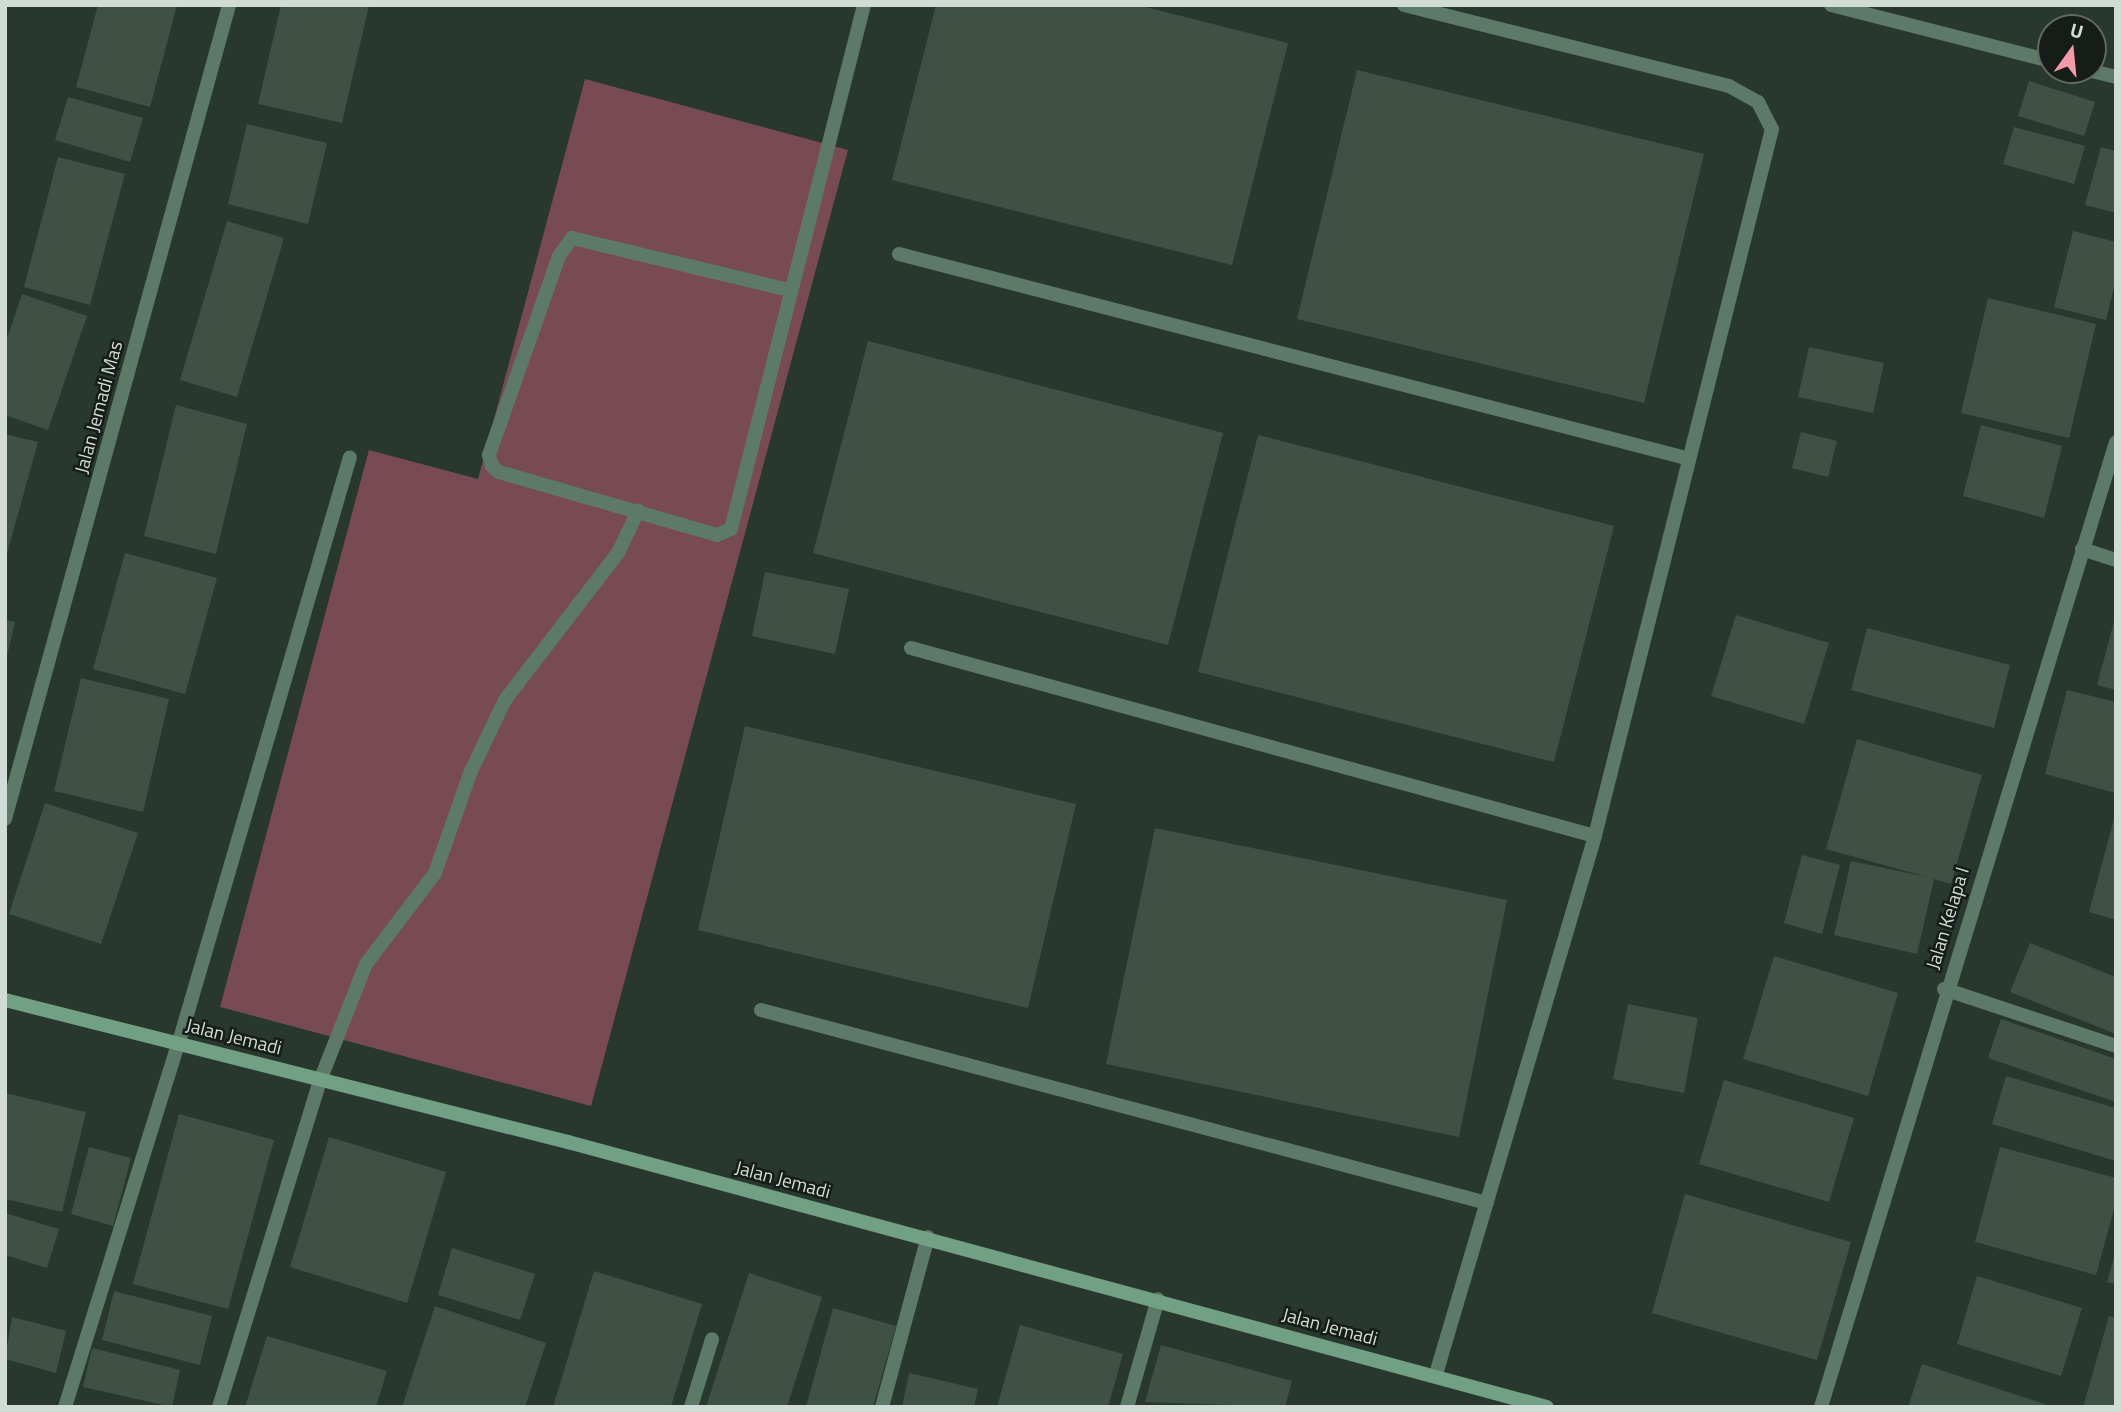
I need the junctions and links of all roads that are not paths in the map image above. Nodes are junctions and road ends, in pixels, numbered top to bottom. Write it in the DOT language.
graph roads {
  1 [pos="229,5"];
  2 [pos="864,5"];
  3 [pos="1404,5"];
  4 [pos="1831,5"];
  5 [pos="2037,57"];
  6 [pos="899,254"];
  7 [pos="789,290"];
  8 [pos="2116,442"];
  9 [pos="350,457"];
  10 [pos="1686,458"];
  11 [pos="638,511"];
  12 [pos="2082,550"];
  13 [pos="2116,560"];
  14 [pos="911,648"];
  15 [pos="5,819"];
  16 [pos="1595,836"];
  17 [pos="1944,989"];
  18 [pos="5,1000"];
  19 [pos="761,1010"];
  20 [pos="179,1042"];
  21 [pos="2116,1046"];
  22 [pos="321,1078"];
  23 [pos="1487,1203"];
  24 [pos="928,1237"];
  25 [pos="1158,1299"];
  26 [pos="712,1339"];
  27 [pos="1436,1374"];
  28 [pos="65,1407"];
  29 [pos="219,1407"];
  30 [pos="691,1407"];
  31 [pos="882,1407"];
  32 [pos="1127,1407"];
  33 [pos="1547,1407"];
  34 [pos="1821,1407"];
  1 -- 15 [label="street, Jalan Jemadi Mas"];
  2 -- 7 [label="street"];
  3 -- 10 [label="street"];
  4 -- 5 [label="street"];
  6 -- 10 [label="street"];
  7 -- 11 [label="street"];
  7 -- 11 [label="street"];
  8 -- 12 [label="street, Jalan Kelapa I"];
  9 -- 20 [label="street"];
  10 -- 16 [label="street"];
  11 -- 22 [label="street"];
  12 -- 13 [label="street"];
  12 -- 17 [label="street, Jalan Kelapa I"];
  14 -- 16 [label="street"];
  16 -- 23 [label="street"];
  17 -- 21 [label="street"];
  17 -- 34 [label="street, Jalan Kelapa I"];
  18 -- 20 [label="street, Jalan Jemadi"];
  19 -- 23 [label="street"];
  20 -- 22 [label="street, Jalan Jemadi"];
  20 -- 28 [label="street"];
  22 -- 24 [label="street, Jalan Jemadi"];
  22 -- 29 [label="street"];
  23 -- 27 [label="street"];
  24 -- 25 [label="street, Jalan Jemadi"];
  24 -- 31 [label="street"];
  25 -- 27 [label="street, Jalan Jemadi"];
  25 -- 32 [label="street"];
  26 -- 30 [label="street"];
  27 -- 33 [label="street, Jalan Jemadi"];
}
